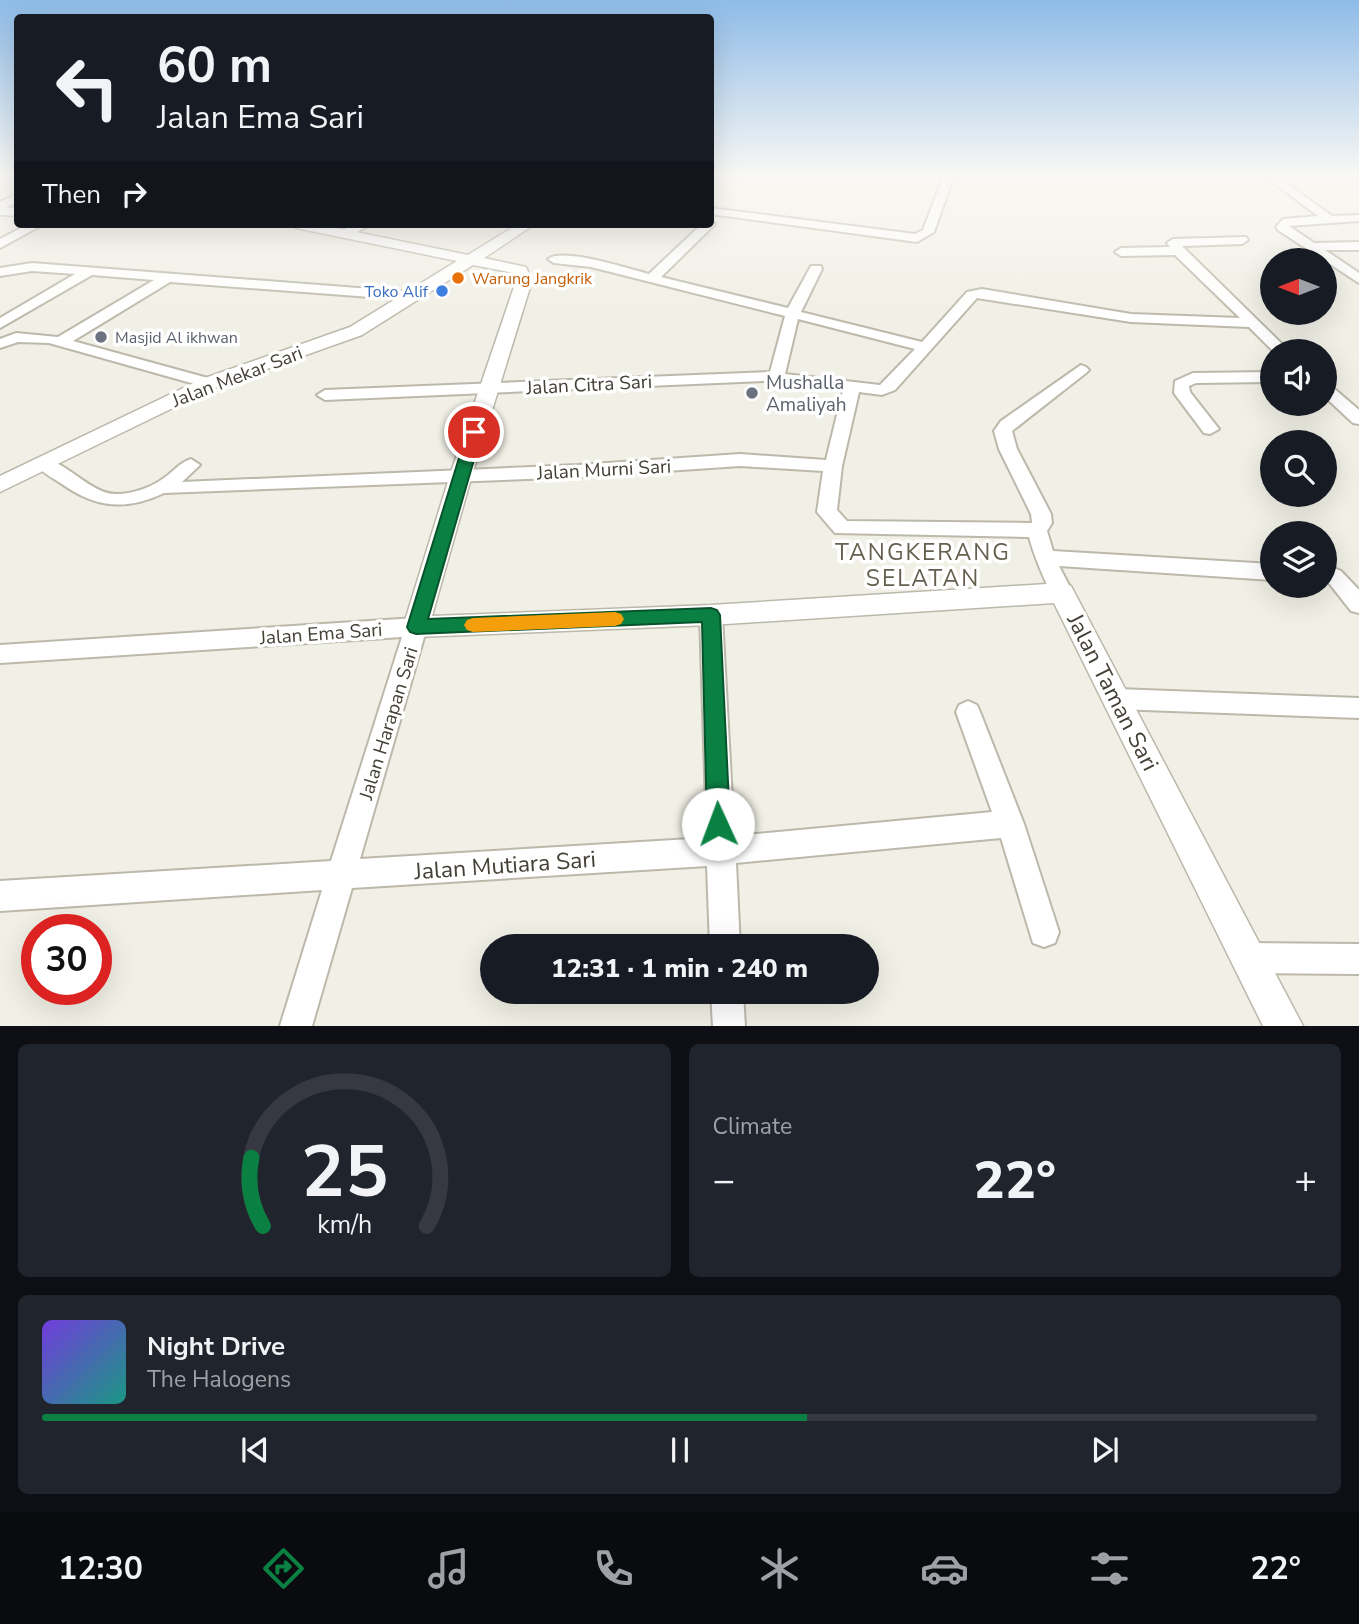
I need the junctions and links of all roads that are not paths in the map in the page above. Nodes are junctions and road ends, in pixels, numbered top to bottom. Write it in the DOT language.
graph roads {
  1 [pos="800,223"];
  2 [pos="931,223"];
  3 [pos="1283,223"];
  4 [pos="30,228"];
  5 [pos="316,228"];
  6 [pos="357,228"];
  7 [pos="521,228"];
  8 [pos="705,228"];
  9 [pos="345,234"];
  10 [pos="1242,240"];
  11 [pos="0,244"];
  12 [pos="1359,246"];
  13 [pos="1312,247"];
  14 [pos="1178,251"];
  15 [pos="1121,252"];
  16 [pos="469,259"];
  17 [pos="554,260"];
  18 [pos="816,269"];
  19 [pos="90,271"];
  20 [pos="0,272"];
  21 [pos="653,278"];
  22 [pos="165,279"];
  23 [pos="1359,279"];
  24 [pos="410,296"];
  25 [pos="793,313"];
  26 [pos="1251,323"];
  27 [pos="0,324"];
  28 [pos="1269,339"];
  29 [pos="60,342"];
  30 [pos="0,344"];
  31 [pos="925,347"];
  32 [pos="1081,370"];
  33 [pos="777,376"];
  34 [pos="1260,377"];
  35 [pos="209,383"];
  36 [pos="852,387"];
  37 [pos="488,389"];
  38 [pos="325,395"];
  39 [pos="1337,400"];
  40 [pos="1359,419"];
  41 [pos="1210,429"];
  42 [pos="45,464"];
  43 [pos="191,465"];
  44 [pos="833,466"];
  45 [pos="461,475"];
  46 [pos="169,484"];
  47 [pos="0,485"];
  48 [pos="1037,530"];
  49 [pos="1045,558"];
  50 [pos="1260,571"];
  51 [pos="1337,576"];
  52 [pos="1359,578"];
  53 [pos="1337,583"];
  54 [pos="1062,593"];
  55 [pos="1359,605"];
  56 [pos="711,615"];
  57 [pos="416,627"];
  58 [pos="0,654"];
  59 [pos="1117,699"];
  60 [pos="1359,708"];
  61 [pos="968,712"];
  62 [pos="1010,824"];
  63 [pos="719,851"];
  64 [pos="342,876"];
  65 [pos="0,896"];
  66 [pos="1044,932"];
  67 [pos="723,934"];
  68 [pos="1251,958"];
  69 [pos="1359,959"];
  70 [pos="728,1004"];
  71 [pos="296,1026"];
  72 [pos="729,1026"];
  73 [pos="1284,1026"];
  1 -- 2 [label="street"];
  3 -- 13 [label="street"];
  4 -- 11 [label="street"];
  5 -- 9 [label="street"];
  6 -- 9 [label="street"];
  7 -- 16 [label="street, Jalan Mekar Sari"];
  8 -- 21 [label="street"];
  9 -- 16 [label="street"];
  10 -- 14 [label="street"];
  12 -- 13 [label="street"];
  13 -- 23 [label="street"];
  14 -- 15 [label="street"];
  14 -- 26 [label="street"];
  16 -- 24 [label="street, Jalan Mekar Sari"];
  16 -- 37 [label="street, Jalan Harapan Sari"];
  17 -- 21 [label="street"];
  18 -- 25 [label="street"];
  19 -- 20 [label="street"];
  19 -- 22 [label="street"];
  19 -- 27 [label="street"];
  21 -- 25 [label="street"];
  22 -- 24 [label="street"];
  22 -- 29 [label="street"];
  24 -- 35 [label="street, Jalan Mekar Sari"];
  25 -- 31 [label="street"];
  25 -- 33 [label="street"];
  26 -- 28 [label="street"];
  26 -- 31 [label="street"];
  29 -- 30 [label="street"];
  29 -- 35 [label="street"];
  31 -- 36 [label="street, Jalan Citra Sari"];
  32 -- 48 [label="street, Jalan Taman Sari"];
  33 -- 36 [label="street, Jalan Citra Sari"];
  33 -- 37 [label="street, Jalan Citra Sari"];
  34 -- 41 [label="street"];
  35 -- 42 [label="street, Jalan Mekar Sari"];
  36 -- 44 [label="street"];
  37 -- 38 [label="street, Jalan Citra Sari"];
  37 -- 45 [label="street, Jalan Harapan Sari"];
  39 -- 40 [label="street"];
  42 -- 46 [label="street"];
  42 -- 47 [label="street, Jalan Mekar Sari"];
  43 -- 46 [label="street"];
  44 -- 45 [label="street, Jalan Murni Sari"];
  44 -- 48 [label="street"];
  45 -- 46 [label="street, Jalan Murni Sari"];
  45 -- 57 [label="street, Jalan Harapan Sari"];
  48 -- 49 [label="street, Jalan Taman Sari"];
  49 -- 50 [label="street"];
  49 -- 54 [label="street, Jalan Taman Sari"];
  51 -- 52 [label="street"];
  53 -- 55 [label="street"];
  54 -- 56 [label="street, Jalan Ema Sari"];
  54 -- 59 [label="street, Jalan Taman Sari"];
  56 -- 57 [label="street, Jalan Ema Sari"];
  56 -- 63 [label="street"];
  57 -- 58 [label="street, Jalan Ema Sari"];
  57 -- 64 [label="street, Jalan Harapan Sari"];
  59 -- 60 [label="street"];
  59 -- 68 [label="street, Jalan Taman Sari"];
  61 -- 62 [label="street"];
  62 -- 63 [label="street, Jalan Mutiara Sari"];
  62 -- 66 [label="street"];
  63 -- 64 [label="street, Jalan Mutiara Sari"];
  63 -- 67 [label="street"];
  64 -- 65 [label="street, Jalan Mutiara Sari"];
  64 -- 71 [label="street, Jalan Harapan Sari"];
  68 -- 69 [label="street"];
  68 -- 73 [label="street, Jalan Taman Sari"];
  70 -- 72 [label="street"];
}
